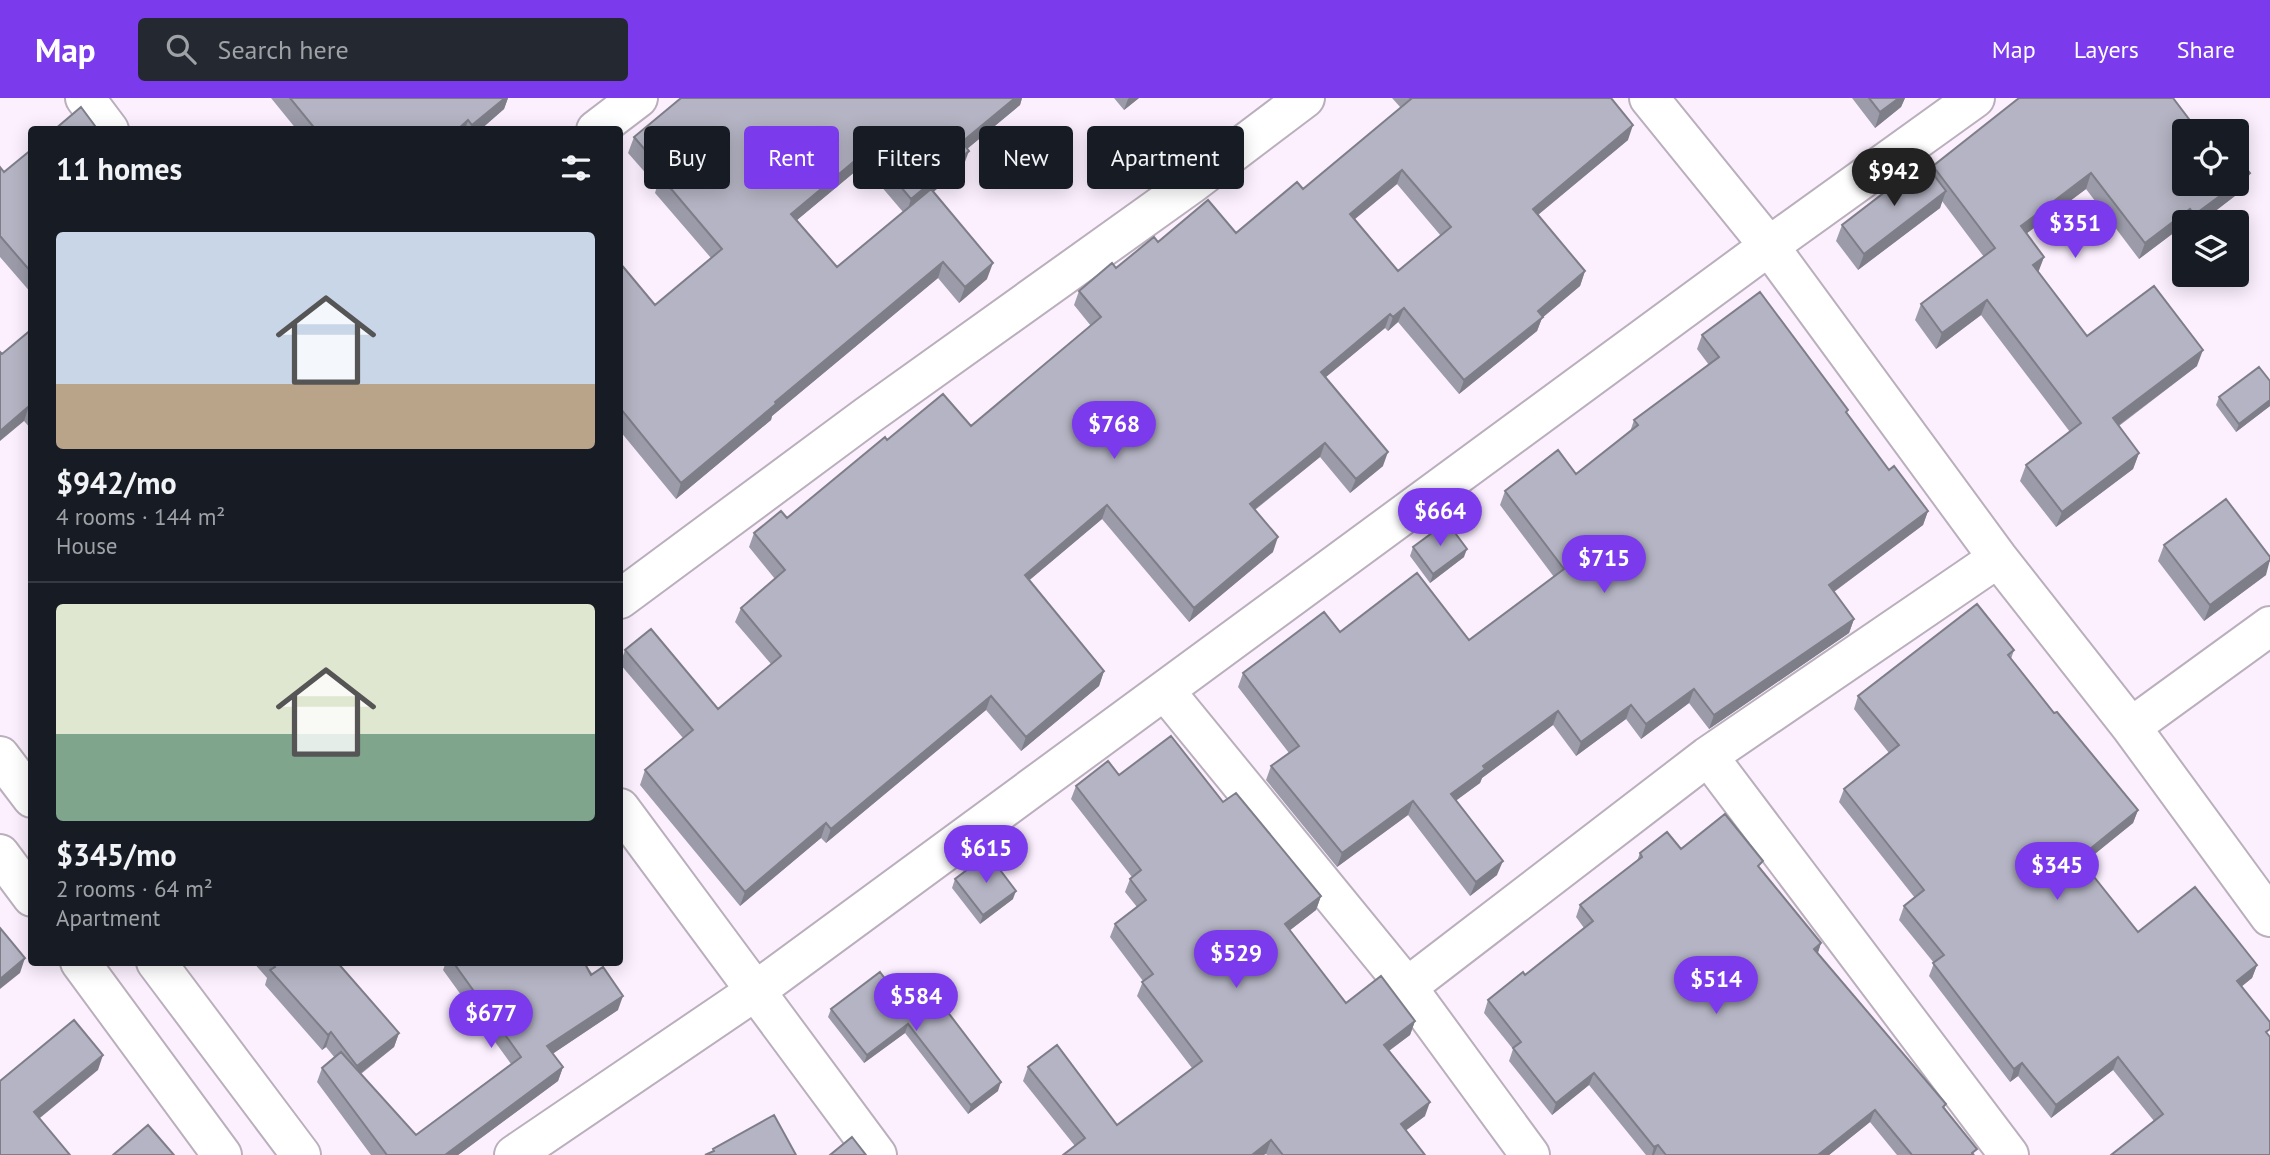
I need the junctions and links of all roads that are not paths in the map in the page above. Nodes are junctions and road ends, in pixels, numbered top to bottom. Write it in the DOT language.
graph roads {
  1 [pos="86,98"];
  2 [pos="638,98"];
  3 [pos="1305,98"];
  4 [pos="1649,98"];
  5 [pos="1975,98"];
  6 [pos="107,126"];
  7 [pos="601,126"];
  8 [pos="1769,246"];
  9 [pos="1998,558"];
  10 [pos="623,597"];
  11 [pos="2270,626"];
  12 [pos="1165,691"];
  13 [pos="2131,727"];
  14 [pos="0,756"];
  15 [pos="1708,756"];
  16 [pos="28,793"];
  17 [pos="623,812"];
  18 [pos="0,854"];
  19 [pos="28,892"];
  20 [pos="2270,917"];
  21 [pos="83,966"];
  22 [pos="159,966"];
  23 [pos="1407,987"];
  24 [pos="754,992"];
  25 [pos="222,1155"];
  26 [pos="301,1155"];
  27 [pos="514,1155"];
  28 [pos="877,1155"];
  29 [pos="1530,1155"];
  30 [pos="2009,1155"];
  1 -- 6 [label="street"];
  2 -- 7 [label="street"];
  3 -- 10 [label="street"];
  4 -- 8 [label="street"];
  5 -- 8 [label="street"];
  8 -- 9 [label="street"];
  8 -- 12 [label="street"];
  9 -- 13 [label="street"];
  9 -- 15 [label="street"];
  11 -- 13 [label="street"];
  12 -- 23 [label="street"];
  12 -- 24 [label="street"];
  13 -- 20 [label="street"];
  14 -- 16 [label="street"];
  15 -- 23 [label="street"];
  15 -- 30 [label="street"];
  17 -- 24 [label="street"];
  18 -- 19 [label="street"];
  21 -- 25 [label="street"];
  22 -- 26 [label="street"];
  23 -- 29 [label="street"];
  24 -- 27 [label="street"];
  24 -- 28 [label="street"];
}
